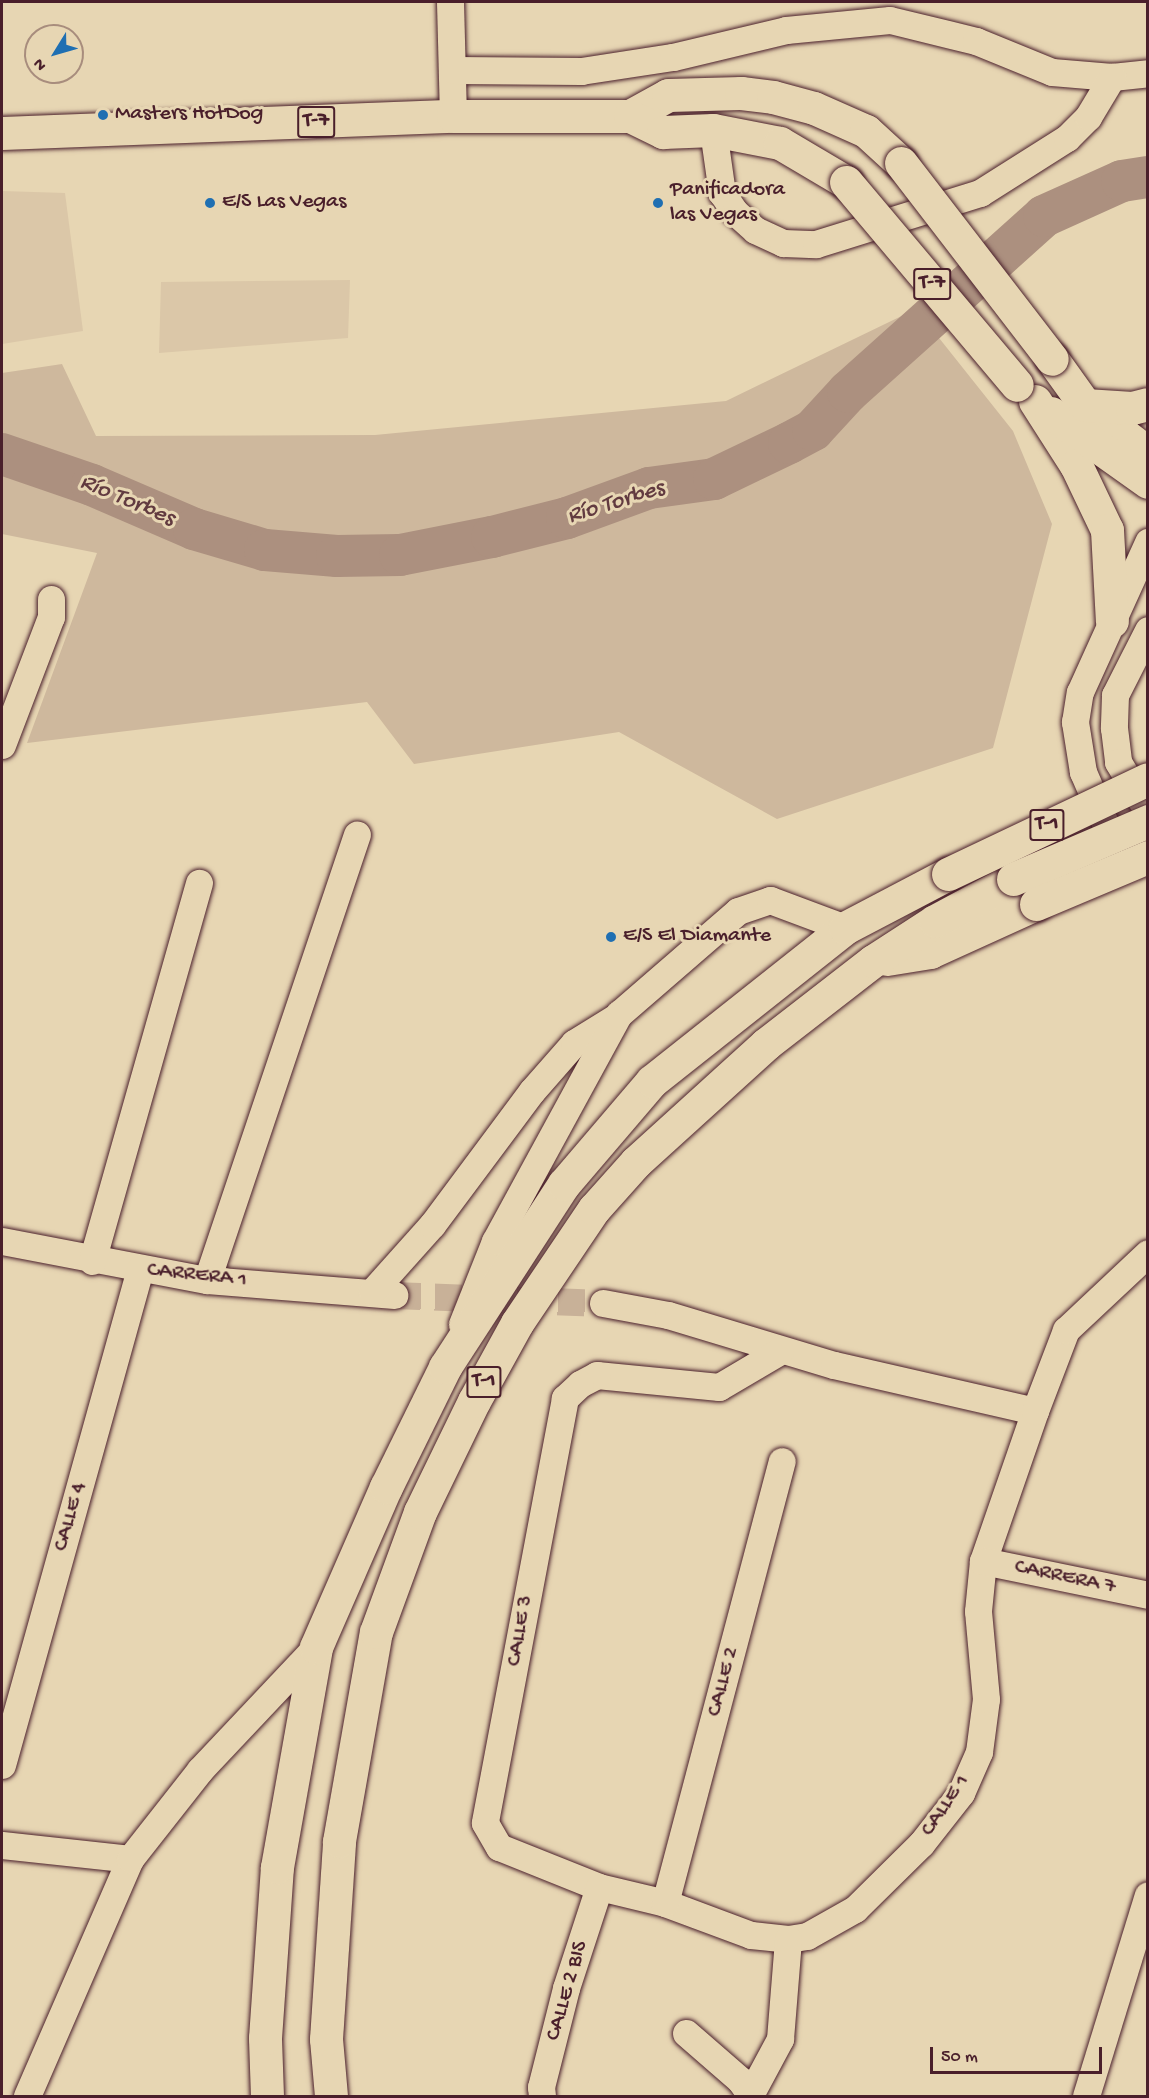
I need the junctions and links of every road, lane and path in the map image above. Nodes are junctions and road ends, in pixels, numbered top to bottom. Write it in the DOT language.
graph roads {
  1 [pos="450,2"];
  2 [pos="454,70"];
  3 [pos="1148,73"];
  4 [pos="1112,77"];
  5 [pos="453,116"];
  6 [pos="630,116"];
  7 [pos="713,130"];
  8 [pos="2,133"];
  9 [pos="1026,393"];
  10 [pos="1148,404"];
  11 [pos="1085,405"];
  12 [pos="1148,453"];
  13 [pos="1148,482"];
  14 [pos="1148,542"];
  15 [pos="51,599"];
  16 [pos="1112,621"];
  17 [pos="1148,630"];
  18 [pos="2,745"];
  19 [pos="1148,779"];
  20 [pos="1148,812"];
  21 [pos="1148,821"];
  22 [pos="357,835"];
  23 [pos="1148,859"];
  24 [pos="199,883"];
  25 [pos="845,928"];
  26 [pos="873,961"];
  27 [pos="619,1014"];
  28 [pos="2,1241"];
  29 [pos="1148,1253"];
  30 [pos="92,1261"];
  31 [pos="140,1269"];
  32 [pos="207,1280"];
  33 [pos="603,1303"];
  34 [pos="780,1351"];
  35 [pos="445,1367"];
  36 [pos="1035,1411"];
  37 [pos="782,1461"];
  38 [pos="983,1561"];
  39 [pos="1148,1595"];
  40 [pos="316,1647"];
  41 [pos="2,1765"];
  42 [pos="2,1845"];
  43 [pos="130,1859"];
  44 [pos="598,1887"];
  45 [pos="1148,1894"];
  46 [pos="665,1903"];
  47 [pos="1143,1933"];
  48 [pos="789,1939"];
  49 [pos="686,2033"];
  50 [pos="750,2096"];
  51 [pos="27,2097"];
  52 [pos="267,2097"];
  53 [pos="331,2097"];
  54 [pos="542,2097"];
  55 [pos="1086,2097"];
  1 -- 2 [label="street"];
  2 -- 4 [label="street"];
  2 -- 5 [label="street"];
  3 -- 4 [label="street"];
  4 -- 7 [label="street"];
  5 -- 6 [label="main road, T-7"];
  5 -- 8 [label="main road, T-7"];
  6 -- 7 [label="main road, T-7"];
  6 -- 11 [label="main road, T-7, bridge"];
  7 -- 9 [label="main road, T-7, bridge"];
  9 -- 13 [label="main road, T-7"];
  9 -- 16 [label="main road"];
  10 -- 11 [label="main road"];
  11 -- 12 [label="main road, T-7"];
  14 -- 16 [label="street"];
  15 -- 18 [label="street"];
  16 -- 23 [label="street"];
  17 -- 20 [label="street"];
  19 -- 25 [label="main road, T-1, bridge"];
  21 -- 26 [label="main road, T-1, bridge"];
  22 -- 32 [label="street"];
  23 -- 26 [label="main road, bridge"];
  24 -- 30 [label="street"];
  25 -- 27 [label="street"];
  25 -- 35 [label="main road, T-1"];
  26 -- 53 [label="main road, T-1"];
  27 -- 32 [label="street, CARRERA 1"];
  27 -- 35 [label="street"];
  28 -- 30 [label="street, CARRERA 1"];
  29 -- 36 [label="street, CALLE 1"];
  30 -- 31 [label="street, CARRERA 1"];
  31 -- 32 [label="street, CARRERA 1"];
  31 -- 41 [label="street, CALLE 4"];
  33 -- 34 [label="street"];
  34 -- 36 [label="street"];
  34 -- 44 [label="street, CALLE 3"];
  35 -- 40 [label="main road, T-1"];
  36 -- 38 [label="street, CALLE 1"];
  37 -- 46 [label="street, CALLE 2"];
  38 -- 39 [label="street, CARRERA 7"];
  38 -- 48 [label="street, CALLE 1"];
  40 -- 43 [label="street"];
  40 -- 52 [label="main road, T-1"];
  42 -- 43 [label="street"];
  43 -- 51 [label="street"];
  44 -- 46 [label="street, CALLE 3"];
  44 -- 54 [label="street, CALLE 2 BIS"];
  45 -- 47 [label="street"];
  46 -- 48 [label="street, CALLE 1"];
  47 -- 55 [label="street"];
  48 -- 50 [label="street"];
  49 -- 50 [label="street"];
}
